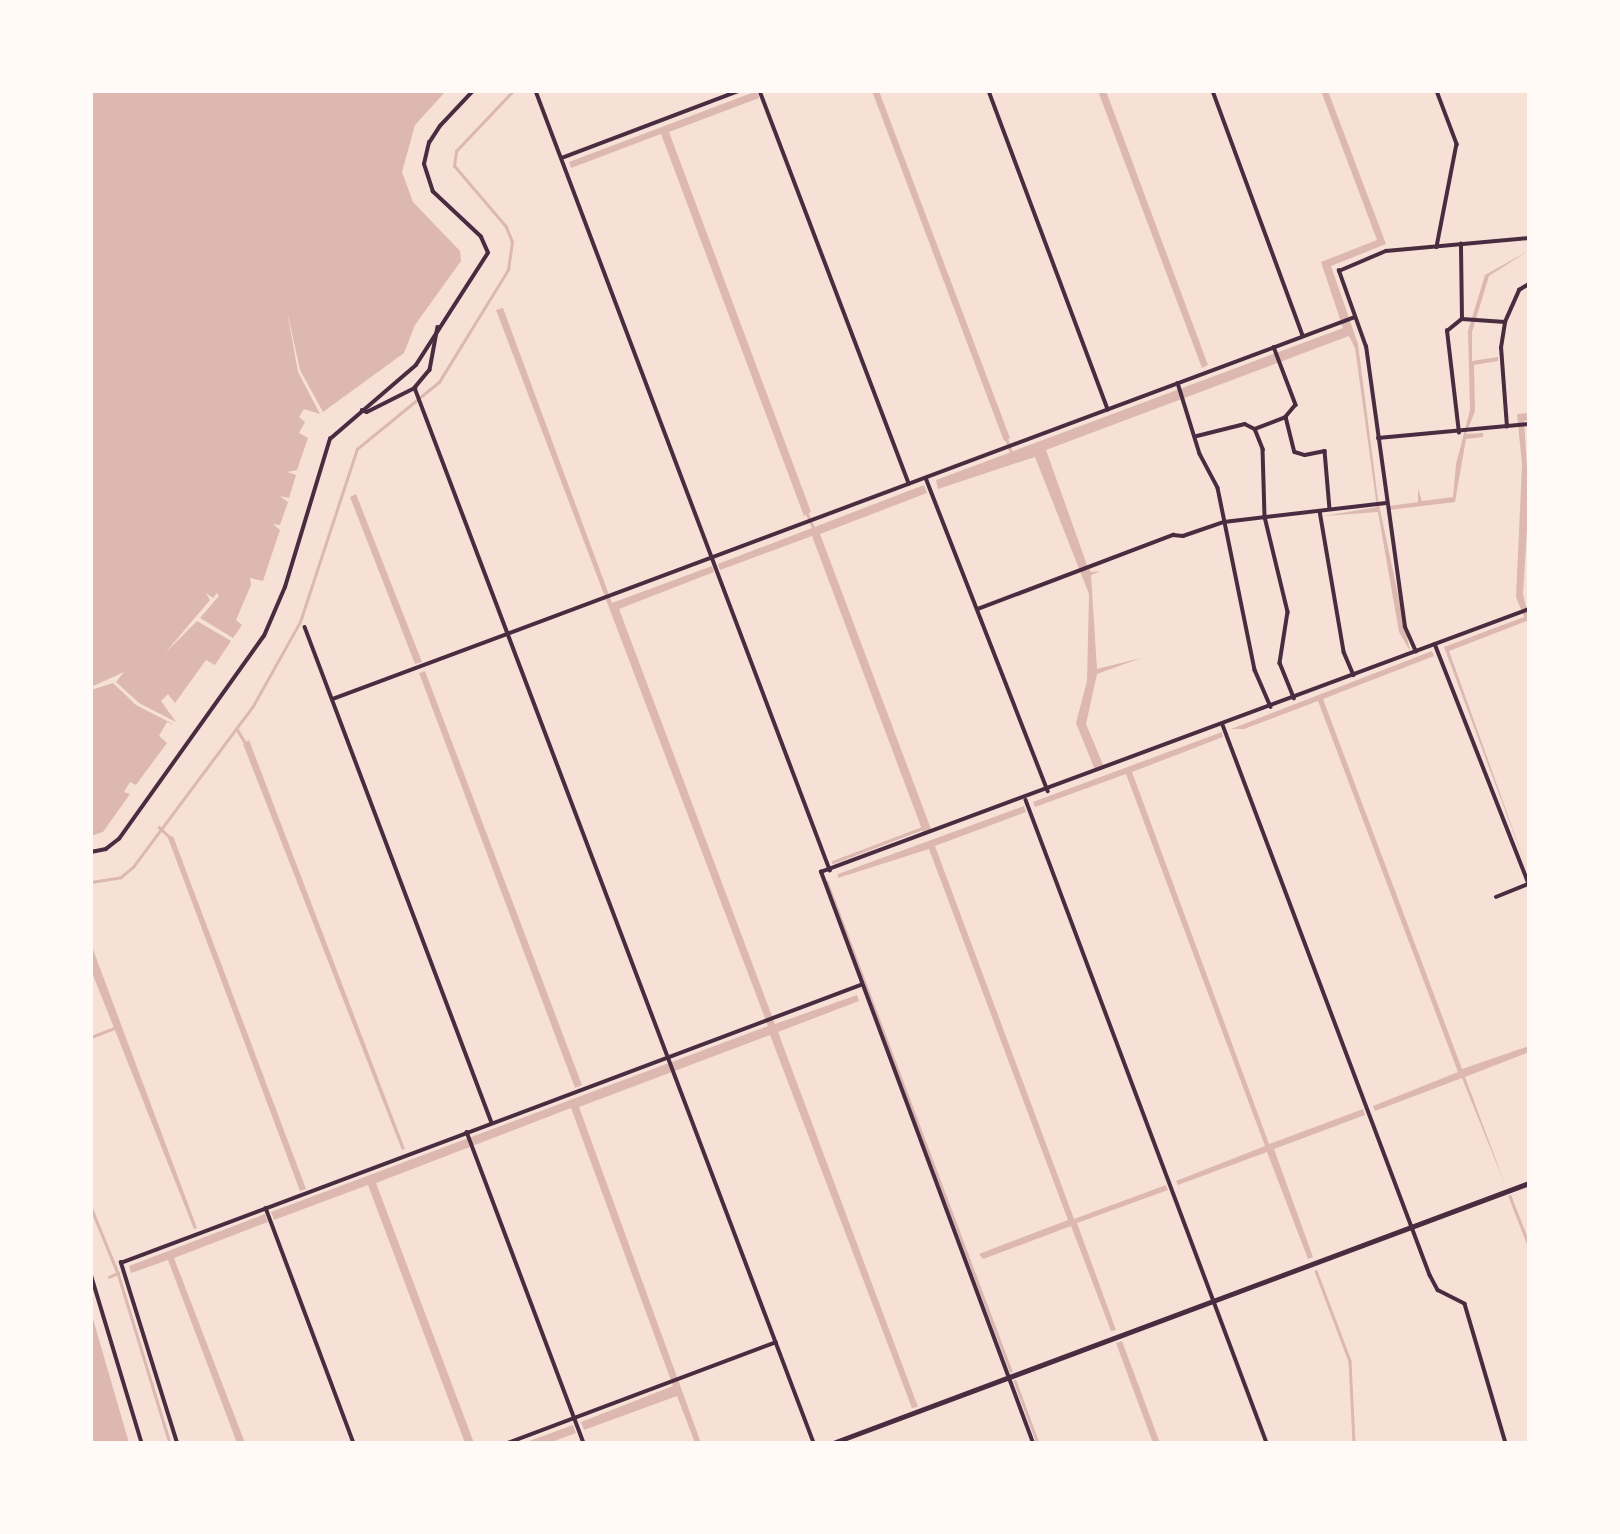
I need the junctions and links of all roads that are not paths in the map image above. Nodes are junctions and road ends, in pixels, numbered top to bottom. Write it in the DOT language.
graph roads {
  1 [pos="473,91"];
  2 [pos="536,91"];
  3 [pos="738,91"];
  4 [pos="989,91"];
  5 [pos="1213,91"];
  6 [pos="1437,91"];
  7 [pos="761,93"];
  8 [pos="562,158"];
  9 [pos="1529,238"];
  10 [pos="1461,244"];
  11 [pos="1437,247"];
  12 [pos="1529,284"];
  13 [pos="1353,318"];
  14 [pos="1462,319"];
  15 [pos="1505,322"];
  16 [pos="438,327"];
  17 [pos="1303,336"];
  18 [pos="1274,347"];
  19 [pos="1179,386"];
  20 [pos="417,390"];
  21 [pos="1108,409"];
  22 [pos="362,410"];
  23 [pos="1286,417"];
  24 [pos="1528,424"];
  25 [pos="1507,427"];
  26 [pos="1255,429"];
  27 [pos="1461,433"];
  28 [pos="1197,436"];
  29 [pos="1378,438"];
  30 [pos="926,478"];
  31 [pos="909,484"];
  32 [pos="1384,504"];
  33 [pos="1330,509"];
  34 [pos="1320,511"];
  35 [pos="1265,517"];
  36 [pos="1224,522"];
  37 [pos="713,558"];
  38 [pos="978,609"];
  39 [pos="1529,609"];
  40 [pos="305,627"];
  41 [pos="509,634"];
  42 [pos="1435,644"];
  43 [pos="1416,652"];
  44 [pos="1354,675"];
  45 [pos="1294,698"];
  46 [pos="333,699"];
  47 [pos="1271,707"];
  48 [pos="1223,725"];
  49 [pos="1048,791"];
  50 [pos="1026,800"];
  51 [pos="91,852"];
  52 [pos="830,870"];
  53 [pos="1527,884"];
  54 [pos="1496,897"];
  55 [pos="861,985"];
  56 [pos="670,1056"];
  57 [pos="492,1123"];
  58 [pos="467,1132"];
  59 [pos="1529,1183"];
  60 [pos="266,1208"];
  61 [pos="1412,1227"];
  62 [pos="91,1274"];
  63 [pos="1213,1300"];
  64 [pos="776,1342"];
  65 [pos="1008,1377"];
  66 [pos="575,1418"];
  67 [pos="142,1443"];
  68 [pos="177,1443"];
  69 [pos="354,1443"];
  70 [pos="508,1443"];
  71 [pos="584,1443"];
  72 [pos="814,1443"];
  73 [pos="833,1443"];
  74 [pos="1033,1443"];
  75 [pos="1267,1443"];
  76 [pos="1506,1443"];
  1 -- 16 [label="street"];
  2 -- 8 [label="street"];
  3 -- 8 [label="street"];
  4 -- 21 [label="street"];
  5 -- 17 [label="street"];
  6 -- 11 [label="street"];
  7 -- 31 [label="street"];
  8 -- 37 [label="street"];
  9 -- 10 [label="street"];
  10 -- 11 [label="street"];
  10 -- 14 [label="street"];
  11 -- 13 [label="street"];
  12 -- 15 [label="street"];
  13 -- 17 [label="street"];
  13 -- 29 [label="street"];
  14 -- 15 [label="street"];
  14 -- 27 [label="street"];
  15 -- 25 [label="street"];
  16 -- 20 [label="street"];
  16 -- 22 [label="street"];
  17 -- 18 [label="street"];
  18 -- 19 [label="street"];
  18 -- 23 [label="street"];
  19 -- 21 [label="street"];
  19 -- 28 [label="street"];
  20 -- 22 [label="street"];
  20 -- 41 [label="street"];
  21 -- 30 [label="street"];
  22 -- 51 [label="street"];
  23 -- 26 [label="street"];
  23 -- 33 [label="street"];
  24 -- 25 [label="street"];
  25 -- 27 [label="street"];
  26 -- 28 [label="street"];
  26 -- 35 [label="street"];
  27 -- 29 [label="street"];
  28 -- 36 [label="street"];
  29 -- 32 [label="street"];
  30 -- 31 [label="street"];
  30 -- 38 [label="street"];
  31 -- 37 [label="street"];
  32 -- 33 [label="street"];
  32 -- 43 [label="street"];
  33 -- 34 [label="street"];
  34 -- 35 [label="street"];
  34 -- 44 [label="street"];
  35 -- 36 [label="street"];
  35 -- 45 [label="street"];
  36 -- 38 [label="street"];
  36 -- 47 [label="street"];
  37 -- 41 [label="street"];
  37 -- 52 [label="street"];
  38 -- 49 [label="street"];
  39 -- 42 [label="street"];
  40 -- 46 [label="street"];
  41 -- 46 [label="street"];
  41 -- 56 [label="street"];
  42 -- 43 [label="street"];
  42 -- 53 [label="street"];
  43 -- 44 [label="street"];
  44 -- 45 [label="street"];
  45 -- 47 [label="street"];
  46 -- 57 [label="street"];
  47 -- 48 [label="street"];
  48 -- 49 [label="street"];
  48 -- 61 [label="street"];
  49 -- 50 [label="street"];
  50 -- 52 [label="street"];
  50 -- 63 [label="street"];
  52 -- 55 [label="street"];
  53 -- 54 [label="street"];
  55 -- 56 [label="street"];
  55 -- 65 [label="street"];
  56 -- 57 [label="street"];
  56 -- 64 [label="street"];
  57 -- 58 [label="street"];
  58 -- 60 [label="street"];
  58 -- 66 [label="street"];
  59 -- 61 [label="street"];
  60 -- 68 [label="street"];
  60 -- 69 [label="street"];
  61 -- 63 [label="street"];
  61 -- 76 [label="street"];
  62 -- 67 [label="street"];
  63 -- 65 [label="street"];
  63 -- 75 [label="street"];
  64 -- 66 [label="street"];
  64 -- 72 [label="street"];
  65 -- 73 [label="street"];
  65 -- 74 [label="street"];
  66 -- 70 [label="street"];
  66 -- 71 [label="street"];
}
